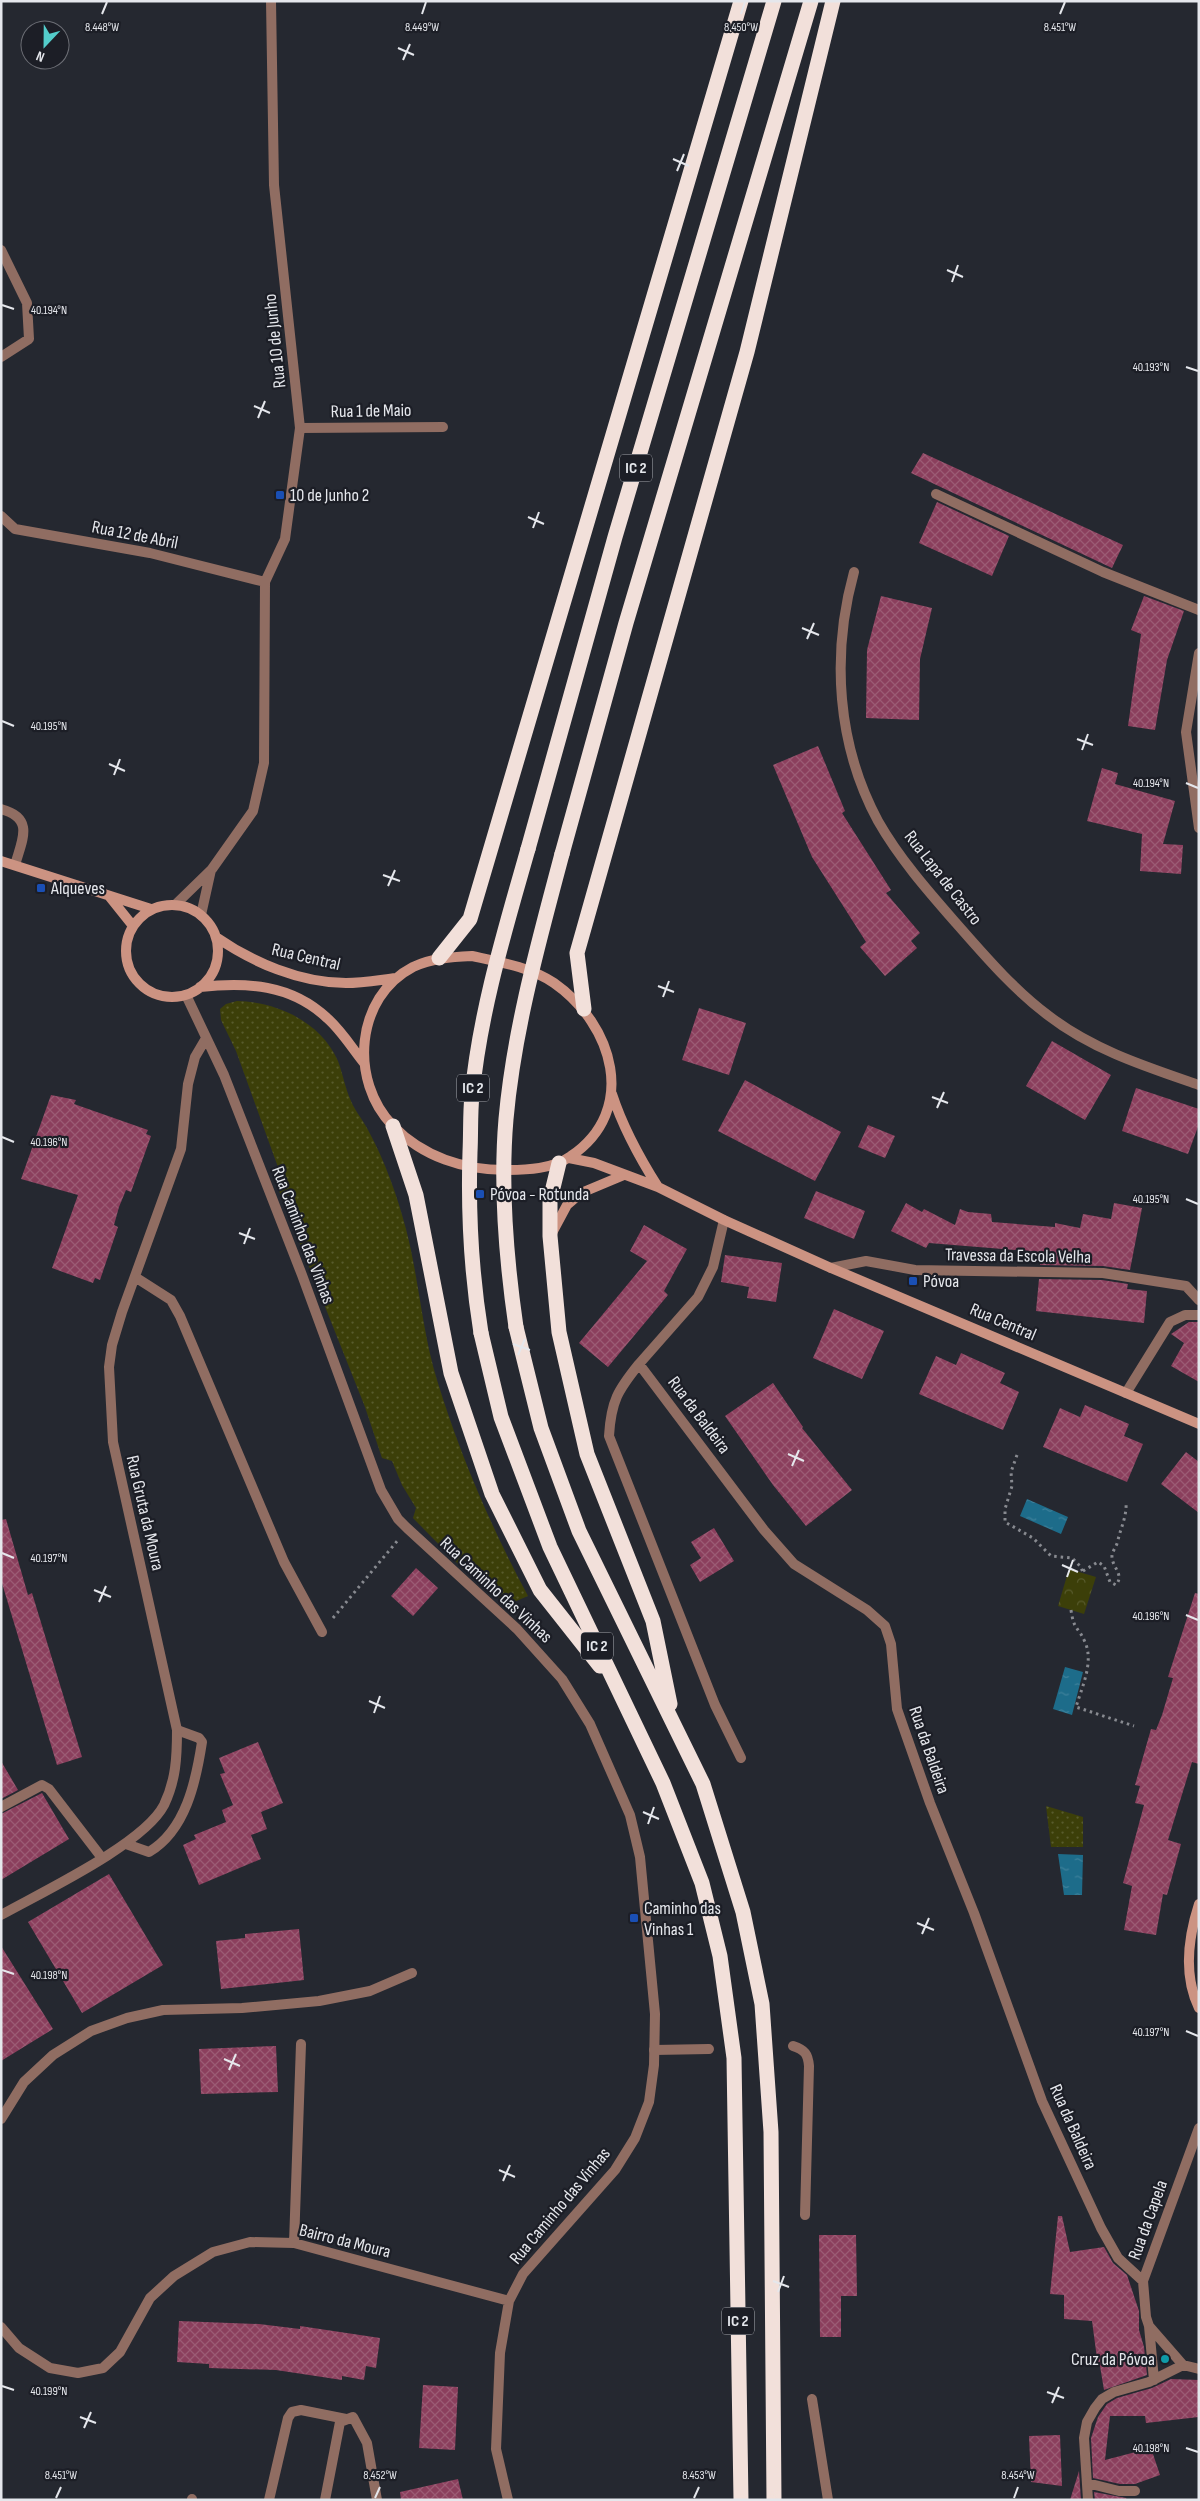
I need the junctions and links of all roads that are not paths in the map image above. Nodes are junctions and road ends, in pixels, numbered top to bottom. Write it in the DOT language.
graph roads {
  1 [pos="271,1"];
  2 [pos="741,1"];
  3 [pos="774,1"];
  4 [pos="811,1"];
  5 [pos="833,1"];
  6 [pos="1,250"];
  7 [pos="1,357"];
  8 [pos="443,427"];
  9 [pos="300,428"];
  10 [pos="936,494"];
  11 [pos="1,516"];
  12 [pos="854,572"];
  13 [pos="266,582"];
  14 [pos="1199,610"];
  15 [pos="1199,653"];
  16 [pos="1,809"];
  17 [pos="1199,828"];
  18 [pos="1,861"];
  19 [pos="15,865"];
  20 [pos="212,869"];
  21 [pos="109,895"];
  22 [pos="175,905"];
  23 [pos="151,910"];
  24 [pos="201,915"];
  25 [pos="133,926"];
  26 [pos="216,936"];
  27 [pos="439,958"];
  28 [pos="396,978"];
  29 [pos="200,987"];
  30 [pos="186,995"];
  31 [pos="584,1009"];
  32 [pos="206,1040"];
  33 [pos="364,1063"];
  34 [pos="1199,1085"];
  35 [pos="612,1094"];
  36 [pos="393,1126"];
  37 [pos="564,1160"];
  38 [pos="624,1175"];
  39 [pos="658,1186"];
  40 [pos="724,1220"];
  41 [pos="550,1236"];
  42 [pos="832,1268"];
  43 [pos="135,1277"];
  44 [pos="1199,1300"];
  45 [pos="1199,1315"];
  46 [pos="639,1364"];
  47 [pos="1126,1392"];
  48 [pos="1199,1424"];
  49 [pos="322,1632"];
  50 [pos="618,1689"];
  51 [pos="676,1727"];
  52 [pos="177,1730"];
  53 [pos="741,1758"];
  54 [pos="1,1807"];
  55 [pos="126,1844"];
  56 [pos="102,1858"];
  57 [pos="1199,1904"];
  58 [pos="1,1915"];
  59 [pos="412,1973"];
  60 [pos="1199,2008"];
  61 [pos="301,2044"];
  62 [pos="793,2046"];
  63 [pos="709,2048"];
  64 [pos="654,2050"];
  65 [pos="1,2119"];
  66 [pos="1199,2128"];
  67 [pos="805,2215"];
  68 [pos="294,2243"];
  69 [pos="1143,2280"];
  70 [pos="508,2301"];
  71 [pos="1149,2326"];
  72 [pos="1,2327"];
  73 [pos="1183,2365"];
  74 [pos="1199,2369"];
  75 [pos="1154,2380"];
  76 [pos="812,2399"];
  77 [pos="346,2420"];
  78 [pos="1087,2483"];
  79 [pos="1135,2491"];
  80 [pos="269,2500"];
  81 [pos="325,2500"];
  82 [pos="377,2500"];
  83 [pos="508,2500"];
  84 [pos="741,2500"];
  85 [pos="774,2500"];
  86 [pos="828,2500"];
  87 [pos="1088,2500"];
  1 -- 9 [label="street, Rua 10 de Junho"];
  2 -- 27 [label="highway"];
  3 -- 50 [label="highway, IC 2, bridge"];
  4 -- 51 [label="highway, IC 2, bridge"];
  5 -- 31 [label="highway"];
  6 -- 7 [label="street"];
  8 -- 9 [label="street, Rua 1 de Maio"];
  9 -- 13 [label="street, Rua 10 de Junho"];
  10 -- 14 [label="street"];
  11 -- 13 [label="street, Rua 12 de Abril"];
  12 -- 34 [label="street, Rua Lapa de Castro"];
  13 -- 20 [label="street, Rua 10 de Junho"];
  15 -- 17 [label="street"];
  16 -- 19 [label="street"];
  18 -- 19 [label="street"];
  19 -- 21 [label="street"];
  20 -- 22 [label="street, Rua 10 de Junho"];
  20 -- 24 [label="street, Rua 10 de Junho"];
  21 -- 23 [label="street"];
  21 -- 25 [label="street"];
  22 -- 23 [label="street"];
  22 -- 24 [label="street"];
  23 -- 25 [label="street"];
  24 -- 26 [label="street"];
  25 -- 30 [label="street"];
  26 -- 28 [label="street, Rua Central"];
  26 -- 29 [label="street"];
  27 -- 28 [label="street"];
  27 -- 31 [label="street"];
  28 -- 33 [label="street"];
  29 -- 30 [label="street"];
  29 -- 33 [label="street"];
  30 -- 32 [label="street, Rua Caminho das Vinhas"];
  31 -- 35 [label="street"];
  32 -- 43 [label="street, Rua Gruta da Moura"];
  32 -- 64 [label="street, Rua Caminho das Vinhas"];
  33 -- 36 [label="street"];
  35 -- 37 [label="street"];
  35 -- 39 [label="street, Rua Central"];
  36 -- 37 [label="street"];
  36 -- 50 [label="highway"];
  37 -- 38 [label="street, Rua Central"];
  37 -- 41 [label="highway"];
  38 -- 39 [label="street, Rua Central"];
  38 -- 41 [label="street"];
  39 -- 40 [label="street, Rua Central"];
  40 -- 42 [label="street, Rua Central"];
  40 -- 46 [label="street"];
  41 -- 51 [label="highway"];
  42 -- 44 [label="street, Travessa da Escola Velha"];
  42 -- 47 [label="street, Rua Central"];
  43 -- 49 [label="street"];
  43 -- 52 [label="street, Rua Gruta da Moura"];
  45 -- 47 [label="street"];
  46 -- 53 [label="street"];
  46 -- 69 [label="street, Rua da Baldeira"];
  47 -- 48 [label="street, Rua Central"];
  50 -- 84 [label="highway, IC 2"];
  51 -- 85 [label="highway, IC 2"];
  52 -- 55 [label="street, Rua Gruta da Moura"];
  52 -- 55 [label="street"];
  54 -- 56 [label="street"];
  55 -- 56 [label="street, Rua Gruta da Moura"];
  56 -- 58 [label="street, Rua Gruta da Moura"];
  57 -- 60 [label="street"];
  59 -- 65 [label="street"];
  61 -- 68 [label="street"];
  62 -- 67 [label="street"];
  63 -- 64 [label="street"];
  64 -- 70 [label="street, Rua Caminho das Vinhas"];
  66 -- 69 [label="street, Rua da Capela"];
  68 -- 70 [label="street, Bairro da Moura"];
  68 -- 72 [label="street, Bairro da Moura"];
  69 -- 71 [label="street, Rua da Capela"];
  70 -- 83 [label="street, Rua Caminho das Vinhas"];
  71 -- 73 [label="street"];
  71 -- 75 [label="street, Rua da Capela"];
  73 -- 74 [label="street"];
  73 -- 75 [label="street"];
  75 -- 78 [label="street"];
  76 -- 86 [label="street"];
  77 -- 80 [label="street"];
  77 -- 81 [label="street"];
  77 -- 82 [label="street"];
  78 -- 79 [label="street"];
  78 -- 87 [label="street"];
}
